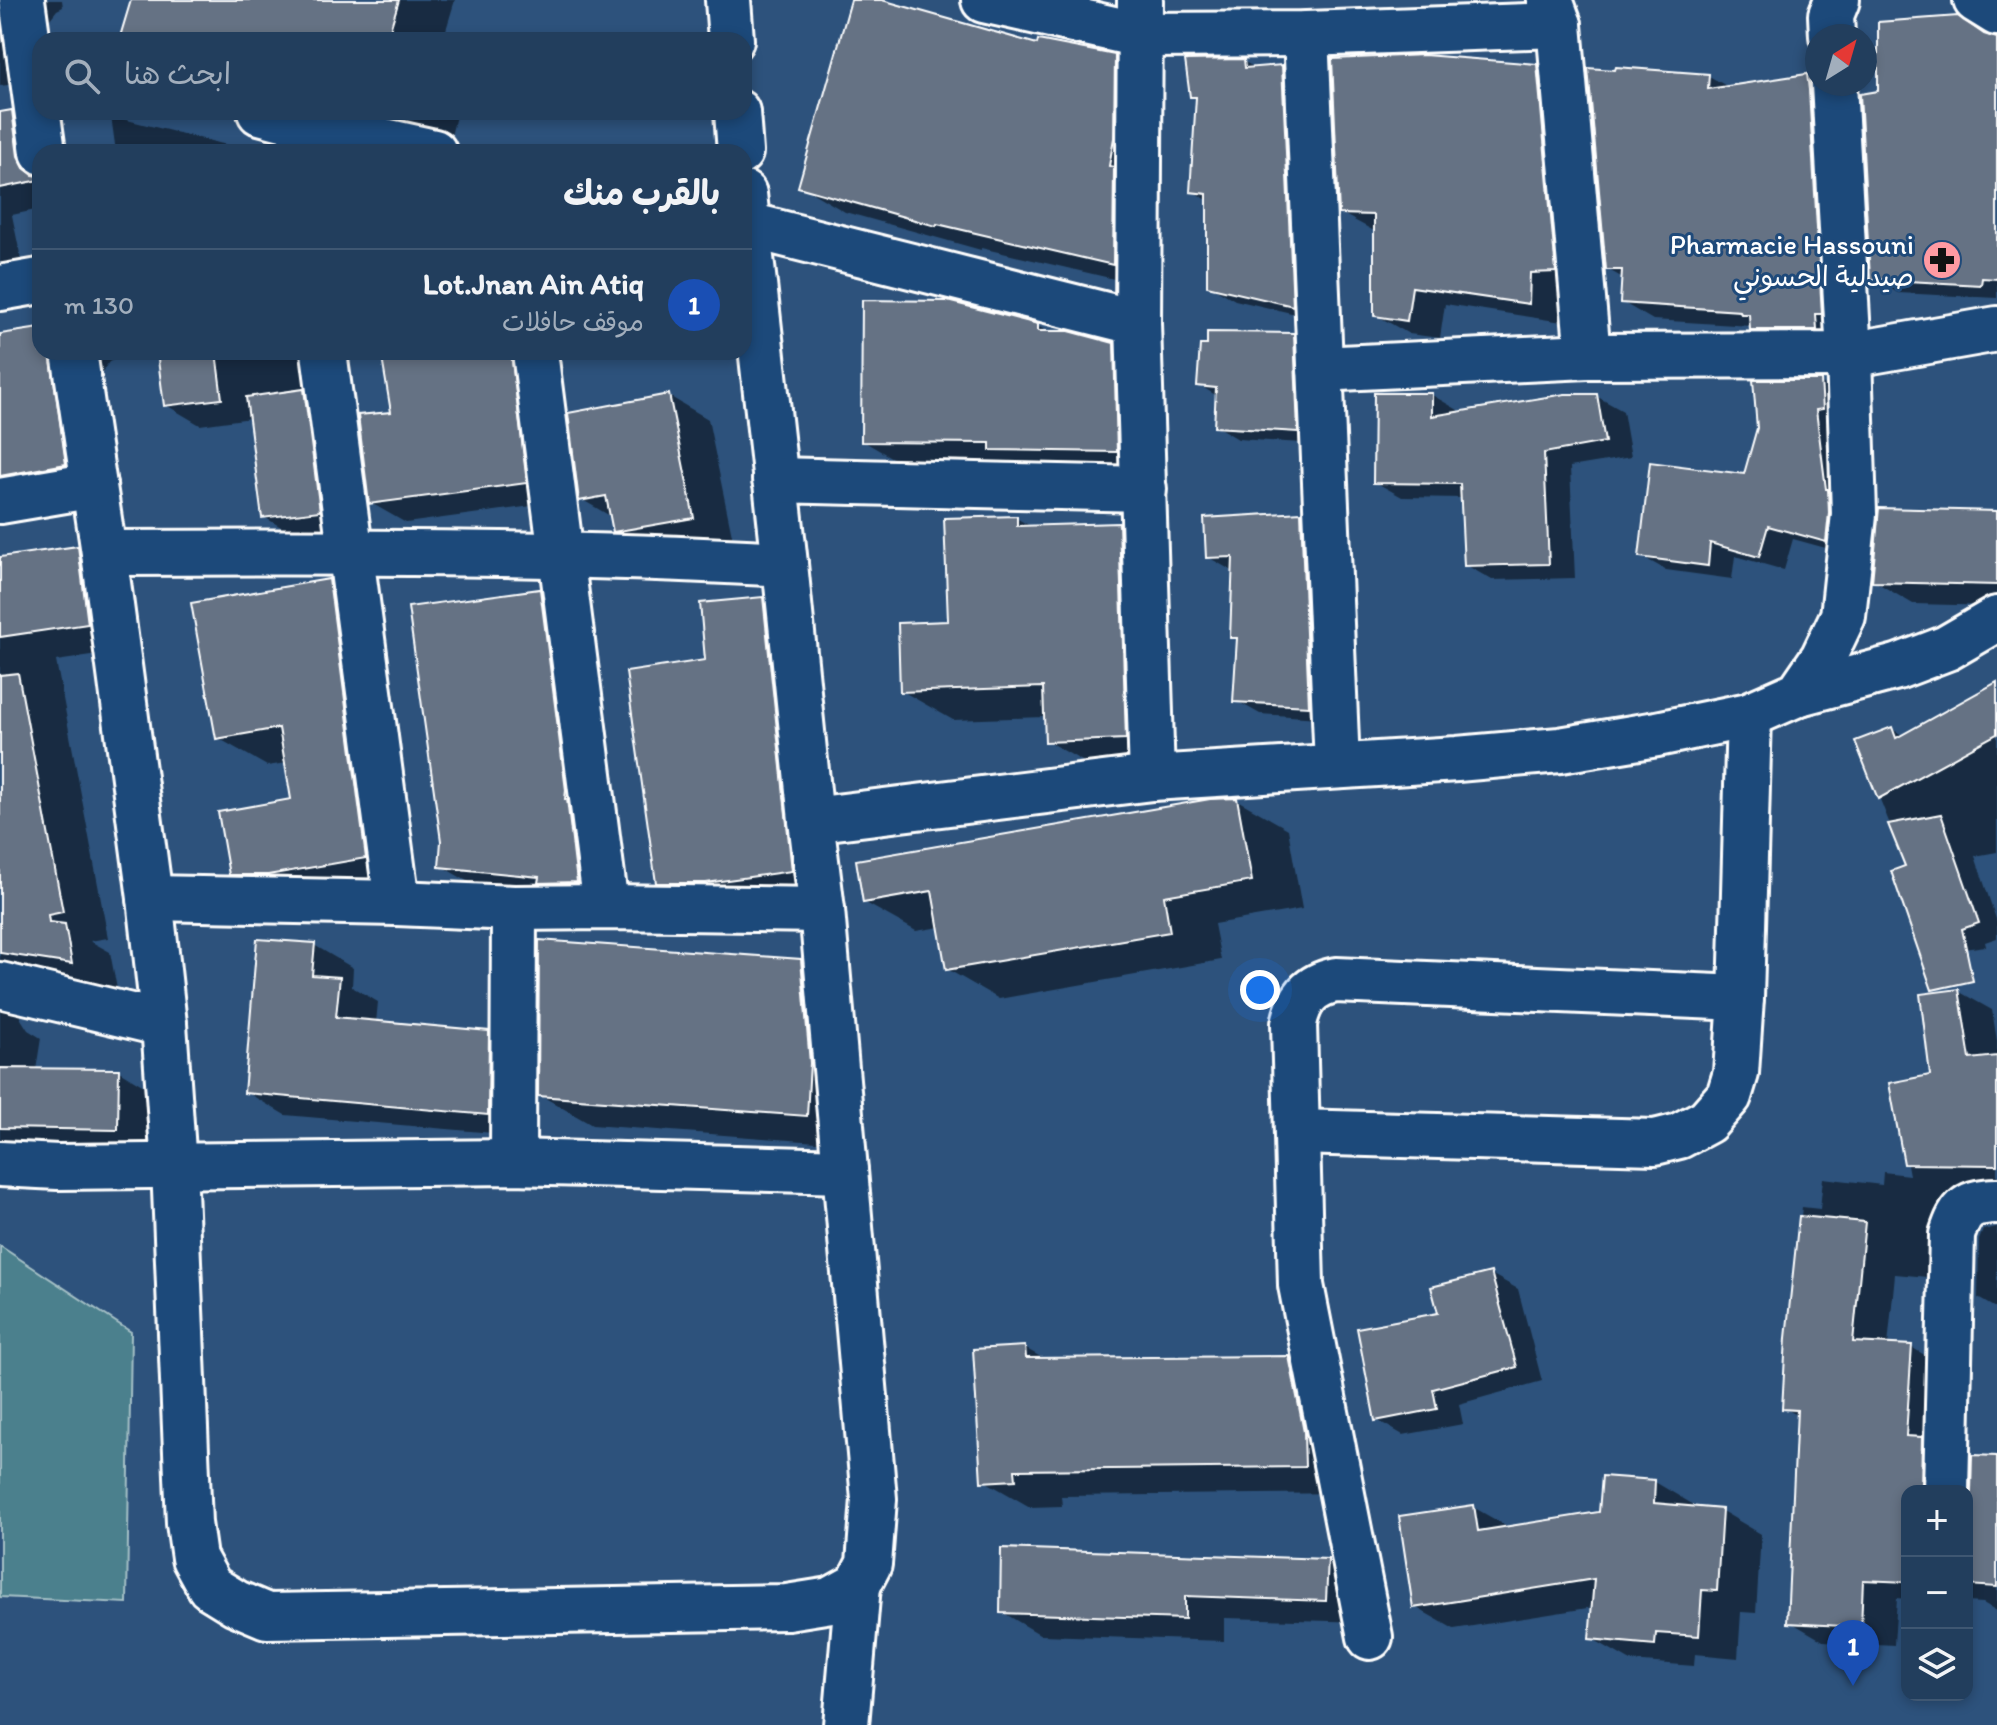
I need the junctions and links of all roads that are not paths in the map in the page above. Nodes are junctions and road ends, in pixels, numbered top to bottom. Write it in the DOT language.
graph roads {
  1 [pos="22,0"];
  2 [pos="728,0"];
  3 [pos="984,0"];
  4 [pos="1837,0"];
  5 [pos="1976,0"];
  6 [pos="1554,12"];
  7 [pos="1997,13"];
  8 [pos="1140,18"];
  9 [pos="1831,24"];
  10 [pos="730,32"];
  11 [pos="1306,34"];
  12 [pos="23,57"];
  13 [pos="1835,96"];
  14 [pos="32,100"];
  15 [pos="36,120"];
  16 [pos="738,120"];
  17 [pos="284,128"];
  18 [pos="41,144"];
  19 [pos="384,144"];
  20 [pos="739,144"];
  21 [pos="752,216"];
  22 [pos="752,276"];
  23 [pos="32,282"];
  24 [pos="0,288"];
  25 [pos="1138,323"];
  26 [pos="1997,329"];
  27 [pos="1849,355"];
  28 [pos="1588,356"];
  29 [pos="75,360"];
  30 [pos="325,360"];
  31 [pos="536,360"];
  32 [pos="1320,369"];
  33 [pos="775,480"];
  34 [pos="94,485"];
  35 [pos="1144,489"];
  36 [pos="0,501"];
  37 [pos="350,552"];
  38 [pos="104,553"];
  39 [pos="562,554"];
  40 [pos="785,564"];
  41 [pos="1997,619"];
  42 [pos="1799,693"];
  43 [pos="1749,715"];
  44 [pos="1337,765"];
  45 [pos="1152,778"];
  46 [pos="811,820"];
  47 [pos="150,898"];
  48 [pos="397,903"];
  49 [pos="606,907"];
  50 [pos="514,908"];
  51 [pos="822,910"];
  52 [pos="0,985"];
  53 [pos="1741,998"];
  54 [pos="164,1024"];
  55 [pos="1297,1132"];
  56 [pos="513,1162"];
  57 [pos="0,1164"];
  58 [pos="174,1166"];
  59 [pos="845,1171"];
  60 [pos="1997,1201"];
  61 [pos="1946,1485"];
  62 [pos="858,1585"];
  63 [pos="1370,1637"];
  64 [pos="846,1725"];
  1 -- 12 [label="street"];
  2 -- 10 [label="street"];
  3 -- 8 [label="street"];
  4 -- 9 [label="street"];
  5 -- 7 [label="street"];
  6 -- 11 [label="street"];
  6 -- 28 [label="street"];
  8 -- 11 [label="street"];
  8 -- 25 [label="street"];
  11 -- 32 [label="street"];
  12 -- 14 [label="street"];
  13 -- 27 [label="street"];
  15 -- 18 [label="street"];
  16 -- 20 [label="street"];
  17 -- 19 [label="street"];
  21 -- 25 [label="street"];
  22 -- 33 [label="street"];
  23 -- 24 [label="street"];
  25 -- 35 [label="street"];
  26 -- 27 [label="street"];
  27 -- 28 [label="street"];
  27 -- 42 [label="street"];
  28 -- 32 [label="street"];
  29 -- 34 [label="street"];
  30 -- 37 [label="street"];
  31 -- 39 [label="street"];
  32 -- 44 [label="street"];
  33 -- 35 [label="street"];
  33 -- 40 [label="street"];
  34 -- 36 [label="street"];
  34 -- 38 [label="street"];
  35 -- 45 [label="street"];
  37 -- 38 [label="street"];
  37 -- 39 [label="street"];
  37 -- 48 [label="street"];
  38 -- 47 [label="street"];
  39 -- 40 [label="street"];
  39 -- 49 [label="street"];
  40 -- 46 [label="street"];
  41 -- 42 [label="street"];
  42 -- 43 [label="street"];
  43 -- 44 [label="street"];
  43 -- 53 [label="street"];
  44 -- 45 [label="street"];
  45 -- 46 [label="street"];
  46 -- 51 [label="street"];
  47 -- 48 [label="street"];
  47 -- 54 [label="street"];
  48 -- 50 [label="street"];
  49 -- 50 [label="street"];
  49 -- 51 [label="street"];
  50 -- 56 [label="street"];
  51 -- 59 [label="street"];
  52 -- 54 [label="street"];
  53 -- 55 [label="street"];
  53 -- 55 [label="street"];
  54 -- 58 [label="street"];
  55 -- 63 [label="street"];
  56 -- 58 [label="street"];
  56 -- 59 [label="street"];
  57 -- 58 [label="street"];
  58 -- 62 [label="street"];
  59 -- 62 [label="street"];
  60 -- 61 [label="street"];
  62 -- 64 [label="street"];
}
